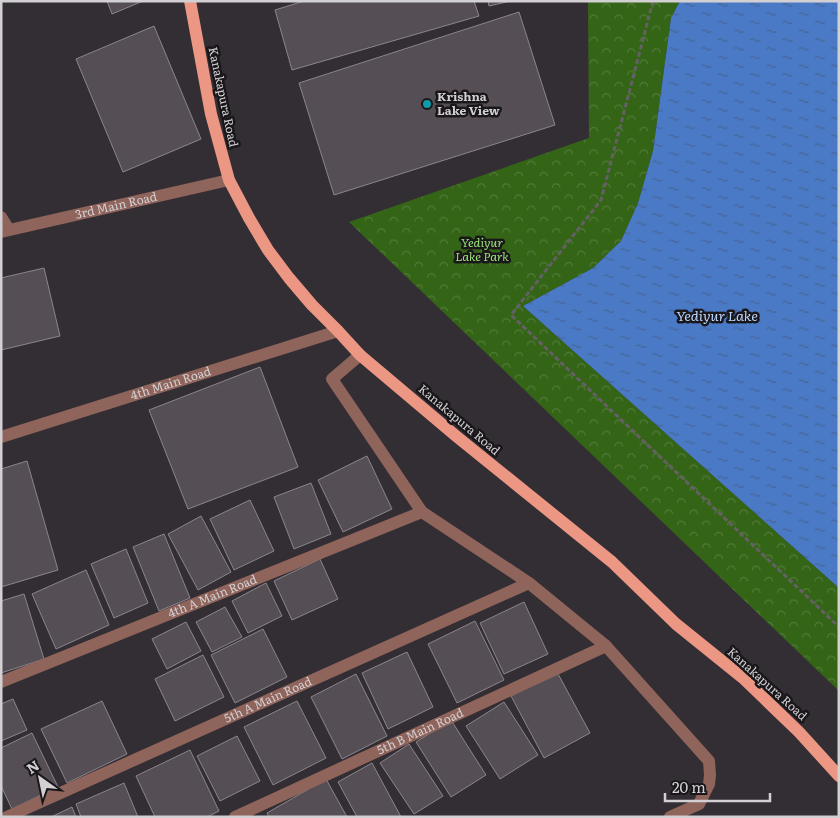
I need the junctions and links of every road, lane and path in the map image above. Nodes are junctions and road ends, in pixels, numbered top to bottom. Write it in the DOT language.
graph roads {
  1 [pos="190,1"];
  2 [pos="653,1"];
  3 [pos="229,180"];
  4 [pos="1,217"];
  5 [pos="5,231"];
  6 [pos="338,331"];
  7 [pos="360,355"];
  8 [pos="1,436"];
  9 [pos="422,512"];
  10 [pos="529,583"];
  11 [pos="839,627"];
  12 [pos="606,646"];
  13 [pos="1,682"];
  14 [pos="839,776"];
  15 [pos="7,817"];
  16 [pos="235,817"];
  17 [pos="670,817"];
  1 -- 3 [label="main road, Kanakapura Road"];
  2 -- 11 [label="path"];
  3 -- 5 [label="street, 3rd Main Road"];
  3 -- 6 [label="main road, Kanakapura Road"];
  4 -- 5 [label="street"];
  6 -- 7 [label="main road, Kanakapura Road"];
  6 -- 8 [label="street, 4th Main Road"];
  7 -- 9 [label="street"];
  7 -- 14 [label="main road, Kanakapura Road"];
  9 -- 10 [label="street"];
  9 -- 13 [label="street, 4th A Main Road"];
  10 -- 12 [label="street"];
  10 -- 15 [label="street, 5th A Main Road"];
  12 -- 16 [label="street, 5th B Main Road"];
  12 -- 17 [label="street"];
}
